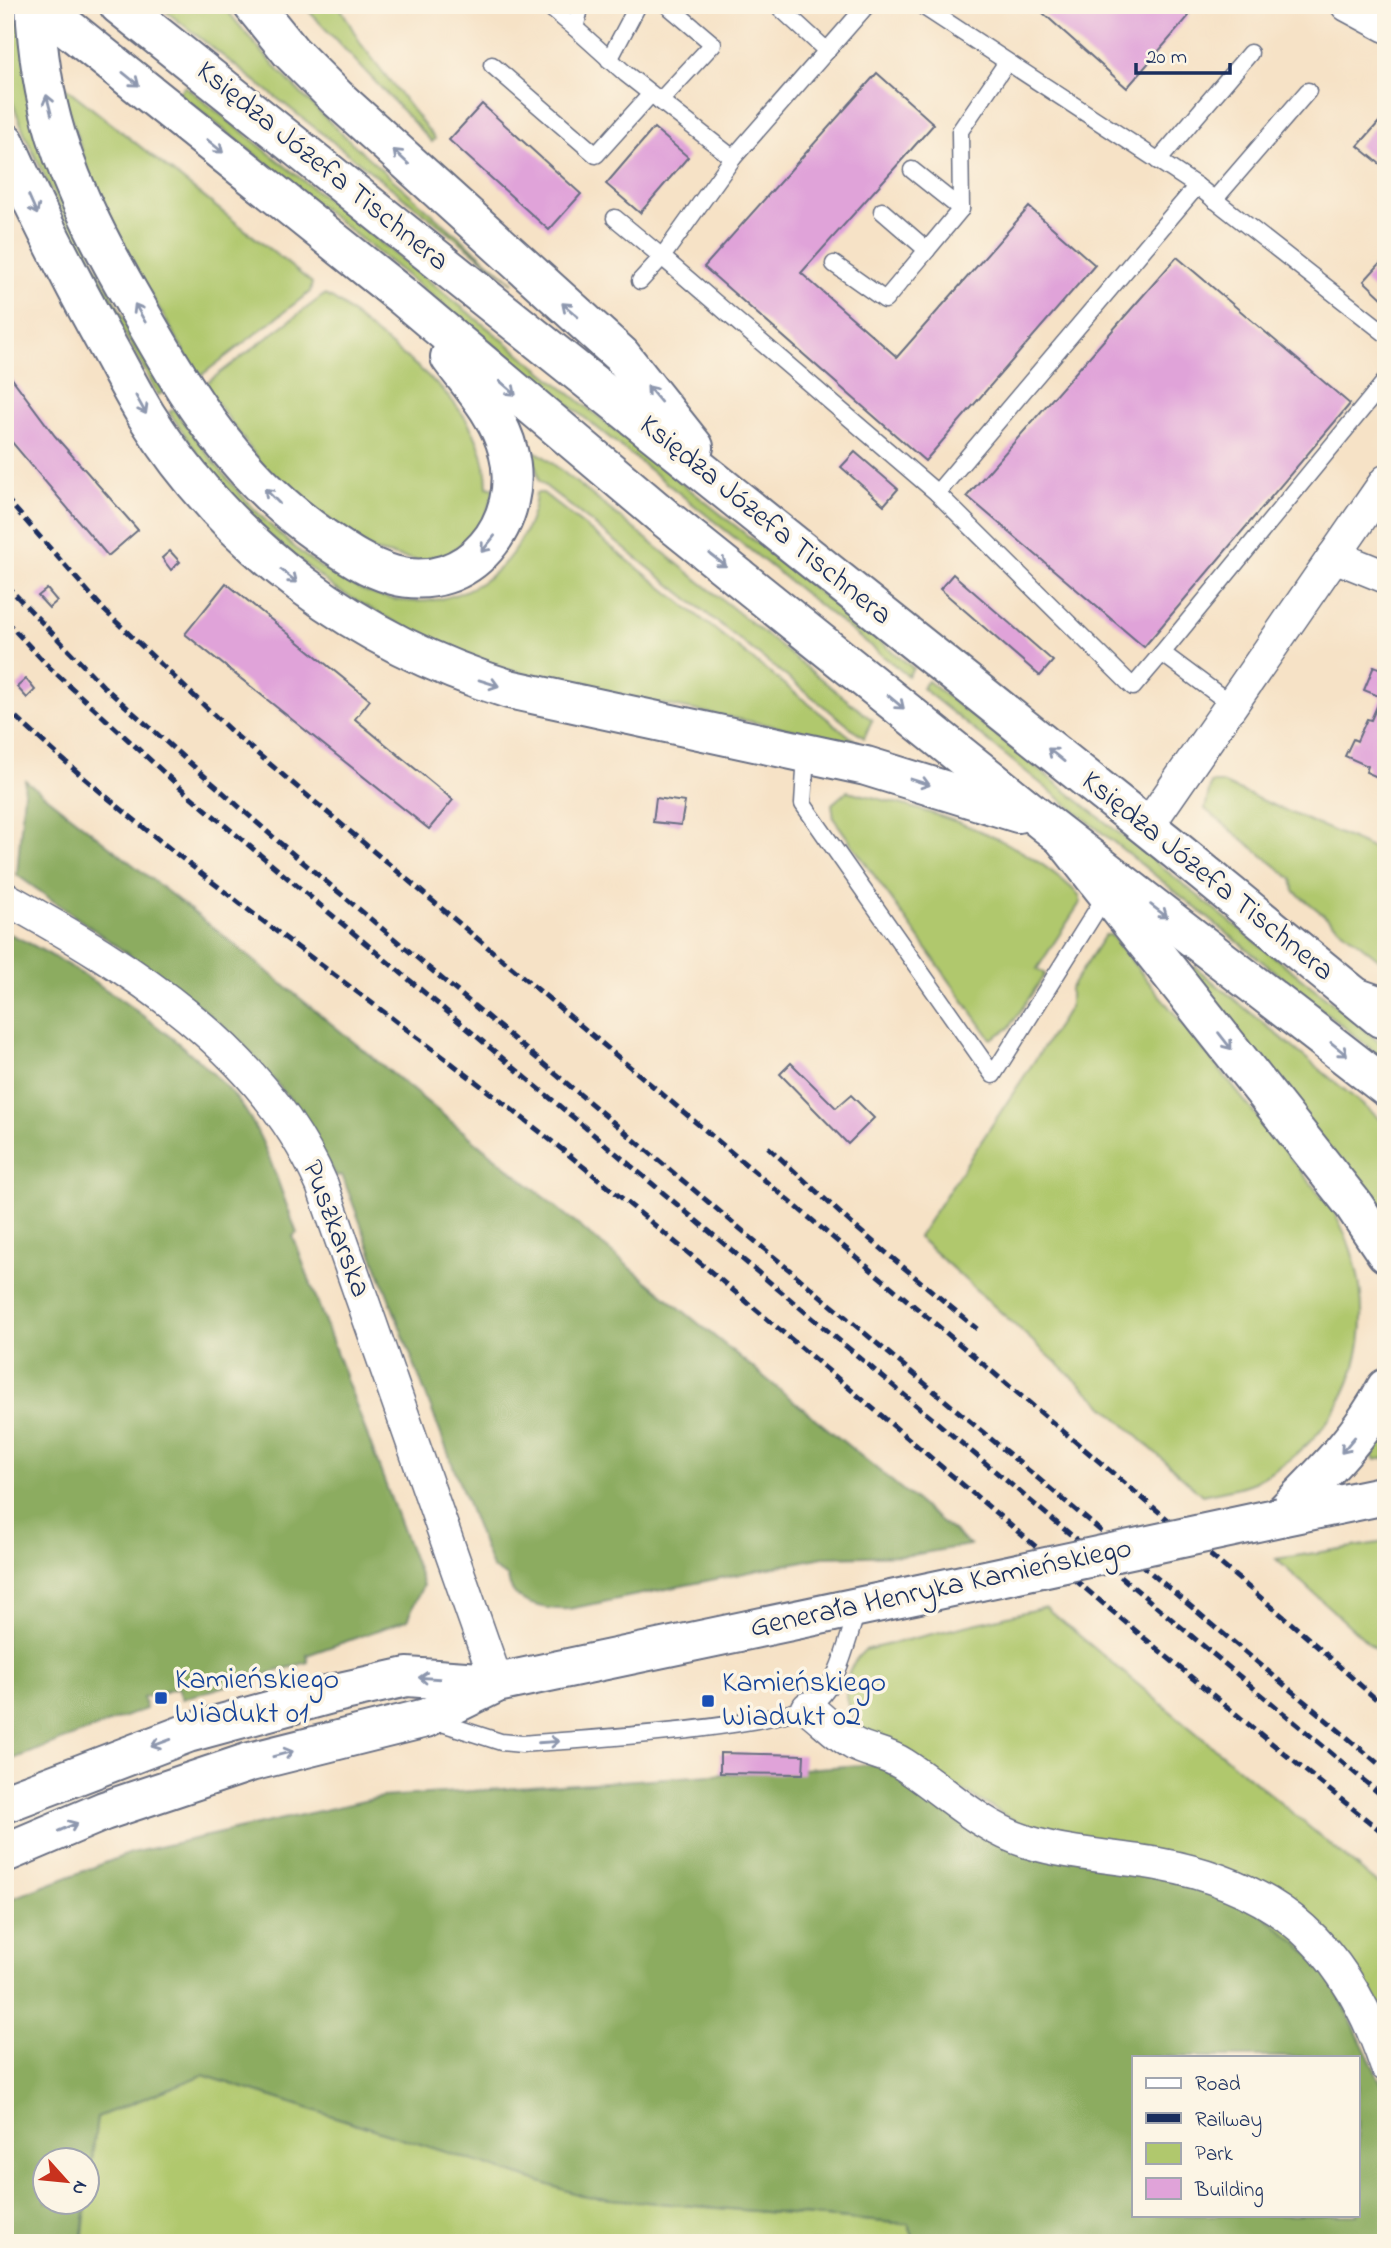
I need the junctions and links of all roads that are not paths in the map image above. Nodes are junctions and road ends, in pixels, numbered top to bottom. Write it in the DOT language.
graph roads {
  1 [pos="37,5"];
  2 [pos="253,5"];
  3 [pos="547,5"];
  4 [pos="581,5"];
  5 [pos="638,5"];
  6 [pos="667,5"];
  7 [pos="777,5"];
  8 [pos="867,5"];
  9 [pos="920,5"];
  10 [pos="1347,5"];
  11 [pos="131,14"];
  12 [pos="1386,26"];
  13 [pos="575,28"];
  14 [pos="827,51"];
  15 [pos="1250,53"];
  16 [pos="610,60"];
  17 [pos="1007,62"];
  18 [pos="492,65"];
  19 [pos="1308,91"];
  20 [pos="655,98"];
  21 [pos="5,142"];
  22 [pos="733,158"];
  23 [pos="1158,161"];
  24 [pos="912,170"];
  25 [pos="1196,186"];
  26 [pos="1214,200"];
  27 [pos="961,209"];
  28 [pos="882,211"];
  29 [pos="615,219"];
  30 [pos="927,250"];
  31 [pos="662,257"];
  32 [pos="834,264"];
  33 [pos="640,281"];
  34 [pos="401,295"];
  35 [pos="1386,334"];
  36 [pos="1386,380"];
  37 [pos="1386,481"];
  38 [pos="724,489"];
  39 [pos="937,493"];
  40 [pos="1334,556"];
  41 [pos="1386,577"];
  42 [pos="1162,653"];
  43 [pos="1232,705"];
  44 [pos="806,753"];
  45 [pos="1147,827"];
  46 [pos="1056,832"];
  47 [pos="1108,892"];
  48 [pos="5,898"];
  49 [pos="1371,1002"];
  50 [pos="1386,1022"];
  51 [pos="1386,1087"];
  52 [pos="1386,1253"];
  53 [pos="1386,1388"];
  54 [pos="1386,1495"];
  55 [pos="1329,1507"];
  56 [pos="1386,1514"];
  57 [pos="1280,1517"];
  58 [pos="859,1606"];
  59 [pos="497,1683"];
  60 [pos="808,1707"];
  61 [pos="426,1718"];
  62 [pos="5,1803"];
  63 [pos="5,1853"];
  64 [pos="1386,2065"];
  1 -- 34 [label="main road, Księdza Józefa Tischnera, one-way"];
  34 -- 1 [label="main road, one-way"];
  38 -- 2 [label="main road, one-way"];
  3 -- 13 [label="lane"];
  4 -- 13 [label="lane"];
  5 -- 16 [label="lane"];
  6 -- 20 [label="lane"];
  7 -- 14 [label="lane"];
  8 -- 14 [label="lane"];
  9 -- 17 [label="lane"];
  10 -- 12 [label="street"];
  11 -- 38 [label="main road, Księdza Józefa Tischnera"];
  13 -- 16 [label="lane"];
  14 -- 22 [label="lane"];
  15 -- 23 [label="lane"];
  16 -- 20 [label="lane"];
  17 -- 23 [label="lane"];
  17 -- 27 [label="lane"];
  18 -- 20 [label="lane"];
  19 -- 26 [label="lane"];
  20 -- 22 [label="lane"];
  21 -- 44 [label="main road, one-way"];
  22 -- 31 [label="lane"];
  23 -- 25 [label="lane"];
  24 -- 27 [label="lane"];
  25 -- 26 [label="lane"];
  25 -- 39 [label="lane"];
  26 -- 35 [label="lane"];
  27 -- 30 [label="lane"];
  28 -- 30 [label="lane"];
  29 -- 31 [label="lane"];
  30 -- 32 [label="lane"];
  31 -- 33 [label="lane"];
  31 -- 39 [label="lane"];
  34 -- 46 [label="main road, Księdza Józefa Tischnera, one-way"];
  36 -- 42 [label="lane"];
  37 -- 40 [label="street"];
  45 -- 38 [label="main road, Księdza Józefa Tischnera, one-way"];
  39 -- 42 [label="lane"];
  40 -- 41 [label="street"];
  40 -- 43 [label="street"];
  42 -- 43 [label="lane"];
  43 -- 45 [label="street"];
  44 -- 46 [label="main road, one-way"];
  44 -- 47 [label="lane"];
  45 -- 49 [label="main road, Księdza Józefa Tischnera"];
  46 -- 47 [label="main road"];
  46 -- 51 [label="main road, Księdza Józefa Tischnera, one-way"];
  47 -- 52 [label="main road, one-way"];
  48 -- 59 [label="street, Puszkarska"];
  49 -- 50 [label="main road, Księdza Józefa Tischnera"];
  53 -- 57 [label="main road, one-way"];
  54 -- 55 [label="main road, Generała Henryka Kamieńskiego"];
  55 -- 56 [label="main road"];
  55 -- 57 [label="main road, Generała Henryka Kamieńskiego"];
  57 -- 58 [label="main road, Generała Henryka Kamieńskiego, bridge"];
  58 -- 59 [label="main road, Generała Henryka Kamieńskiego"];
  58 -- 60 [label="lane"];
  59 -- 61 [label="main road, Generała Henryka Kamieńskiego"];
  59 -- 62 [label="main road, Generała Henryka Kamieńskiego, one-way"];
  61 -- 60 [label="lane, one-way"];
  60 -- 64 [label="street"];
  63 -- 61 [label="main road, Generała Henryka Kamieńskiego, one-way"];
}
